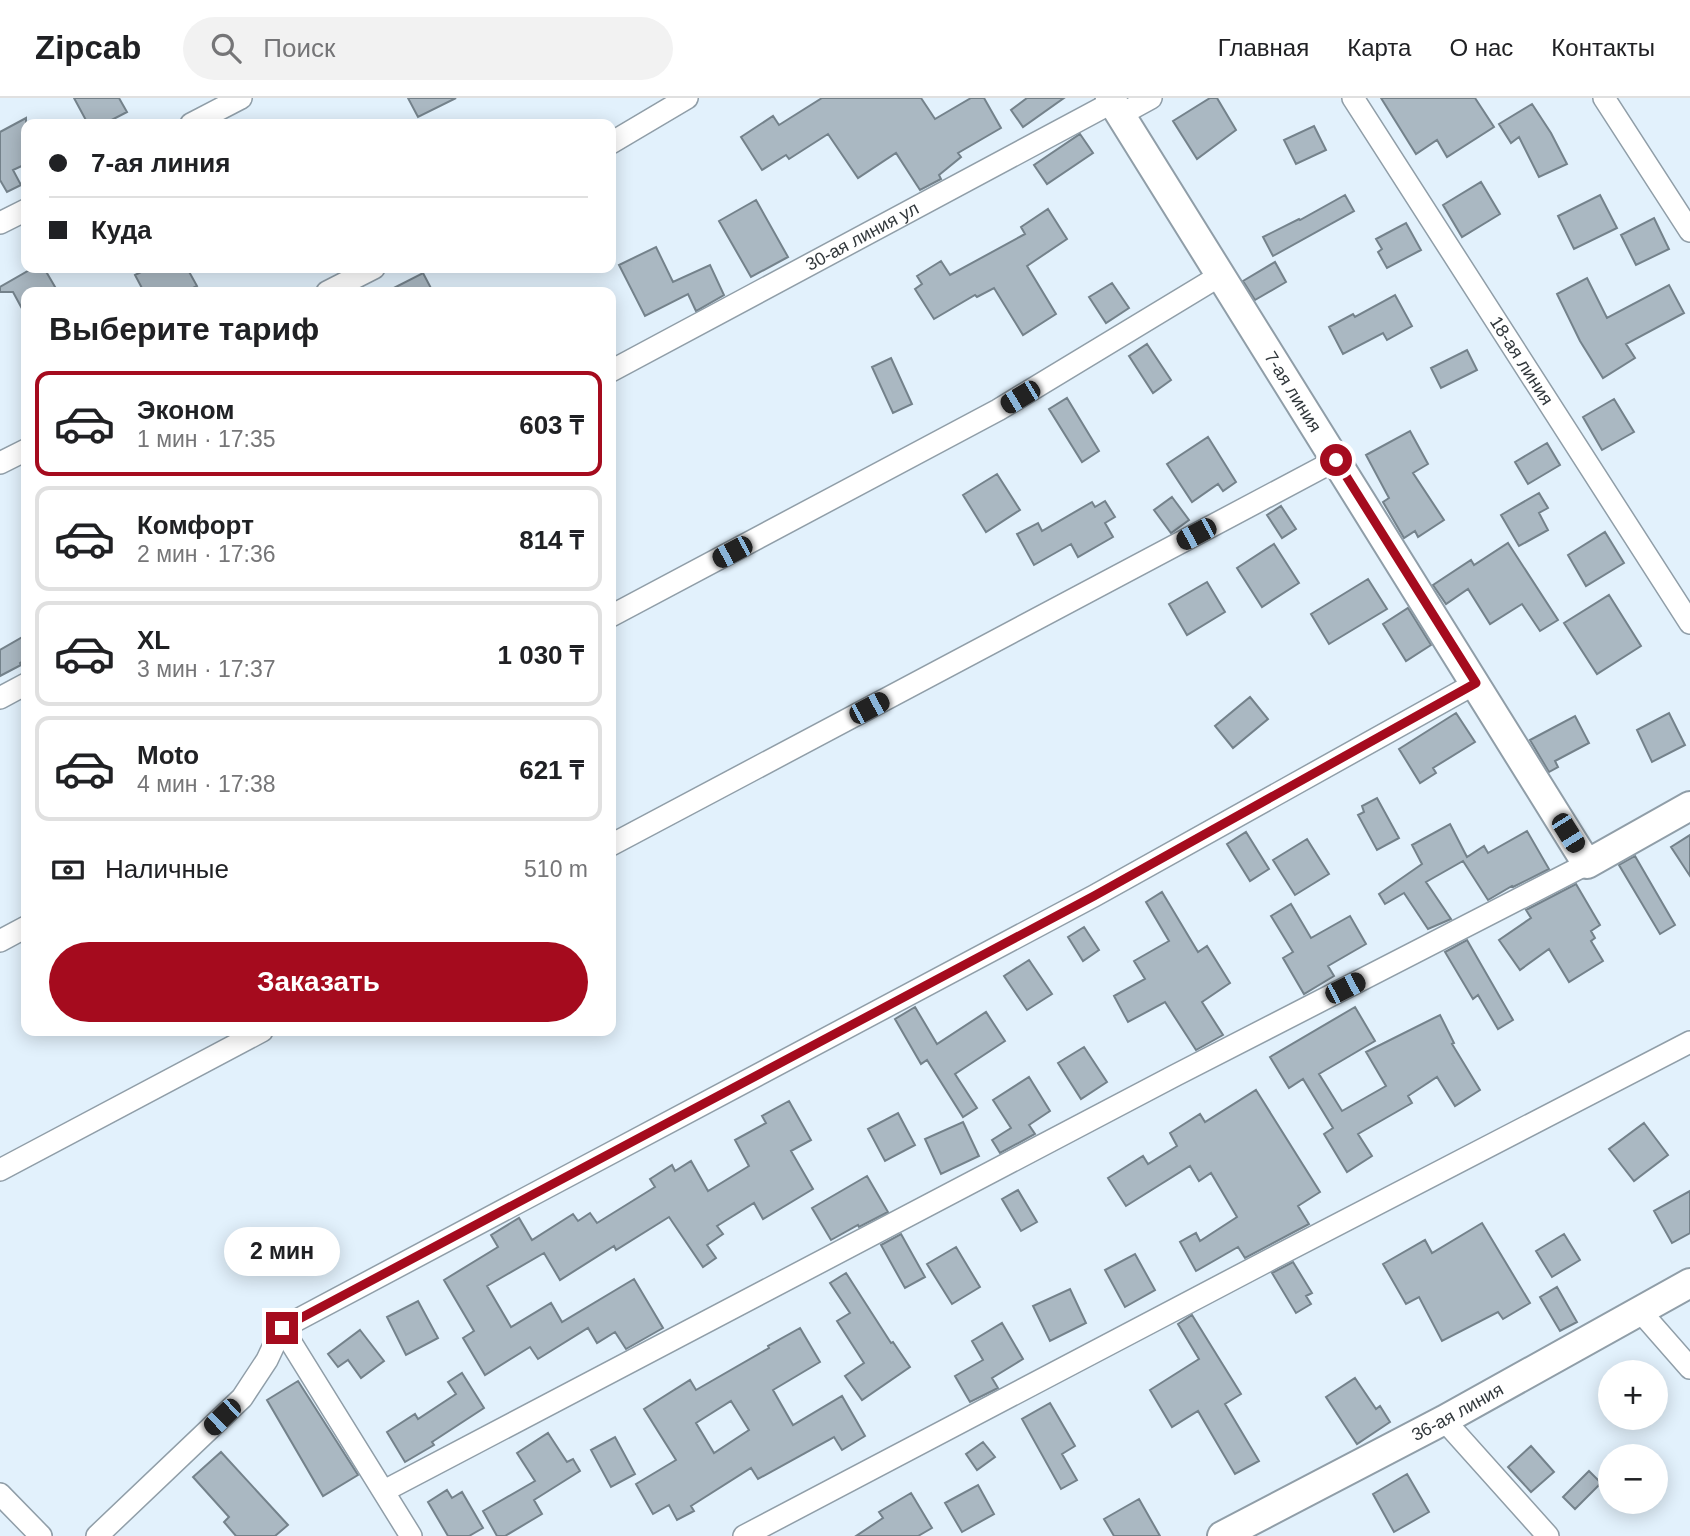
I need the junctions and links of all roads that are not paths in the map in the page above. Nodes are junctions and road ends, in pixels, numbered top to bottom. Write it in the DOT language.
graph roads {
  1 [pos="242,98"];
  2 [pos="687,98"];
  3 [pos="1151,98"];
  4 [pos="1353,98"];
  5 [pos="1604,98"];
  6 [pos="1114,105"];
  7 [pos="201,119"];
  8 [pos="616,140"];
  9 [pos="21,212"];
  10 [pos="0,223"];
  11 [pos="1690,231"];
  12 [pos="364,273"];
  13 [pos="1220,275"];
  14 [pos="337,287"];
  15 [pos="616,368"];
  16 [pos="21,452"];
  17 [pos="1336,460"];
  18 [pos="0,463"];
  19 [pos="616,613"];
  20 [pos="1690,623"];
  21 [pos="1476,683"];
  22 [pos="21,687"];
  23 [pos="0,698"];
  24 [pos="1690,806"];
  25 [pos="616,842"];
  26 [pos="1587,864"];
  27 [pos="21,930"];
  28 [pos="0,941"];
  29 [pos="253,1036"];
  30 [pos="1690,1042"];
  31 [pos="0,1170"];
  32 [pos="1690,1283"];
  33 [pos="1640,1311"];
  34 [pos="282,1328"];
  35 [pos="1690,1368"];
  36 [pos="1444,1420"];
  37 [pos="384,1491"];
  38 [pos="0,1494"];
  39 [pos="1238,1532"];
  40 [pos="41,1536"];
  41 [pos="97,1536"];
  42 [pos="411,1536"];
  43 [pos="744,1536"];
  44 [pos="1548,1536"];
  1 -- 7 [label="street"];
  2 -- 8 [label="street"];
  3 -- 6 [label="street, 30-ая линия ул"];
  4 -- 20 [label="street, 18-ая линия"];
  5 -- 11 [label="street"];
  6 -- 13 [label="street, 7-ая линия"];
  6 -- 15 [label="street, 30-ая линия ул"];
  9 -- 10 [label="street"];
  12 -- 14 [label="street"];
  13 -- 17 [label="street, 7-ая линия"];
  13 -- 19 [label="street"];
  16 -- 18 [label="street"];
  17 -- 21 [label="street, 7-ая линия"];
  17 -- 25 [label="street"];
  21 -- 26 [label="street, 7-ая линия"];
  21 -- 34 [label="street"];
  22 -- 23 [label="street"];
  24 -- 26 [label="street"];
  26 -- 37 [label="street"];
  27 -- 28 [label="street"];
  29 -- 31 [label="street"];
  30 -- 43 [label="street"];
  32 -- 33 [label="street, 36-ая линия"];
  33 -- 35 [label="street"];
  33 -- 36 [label="street, 36-ая линия"];
  34 -- 37 [label="street"];
  34 -- 41 [label="street"];
  36 -- 39 [label="street, 36-ая линия"];
  36 -- 44 [label="street"];
  37 -- 42 [label="street"];
  38 -- 40 [label="street"];
}
